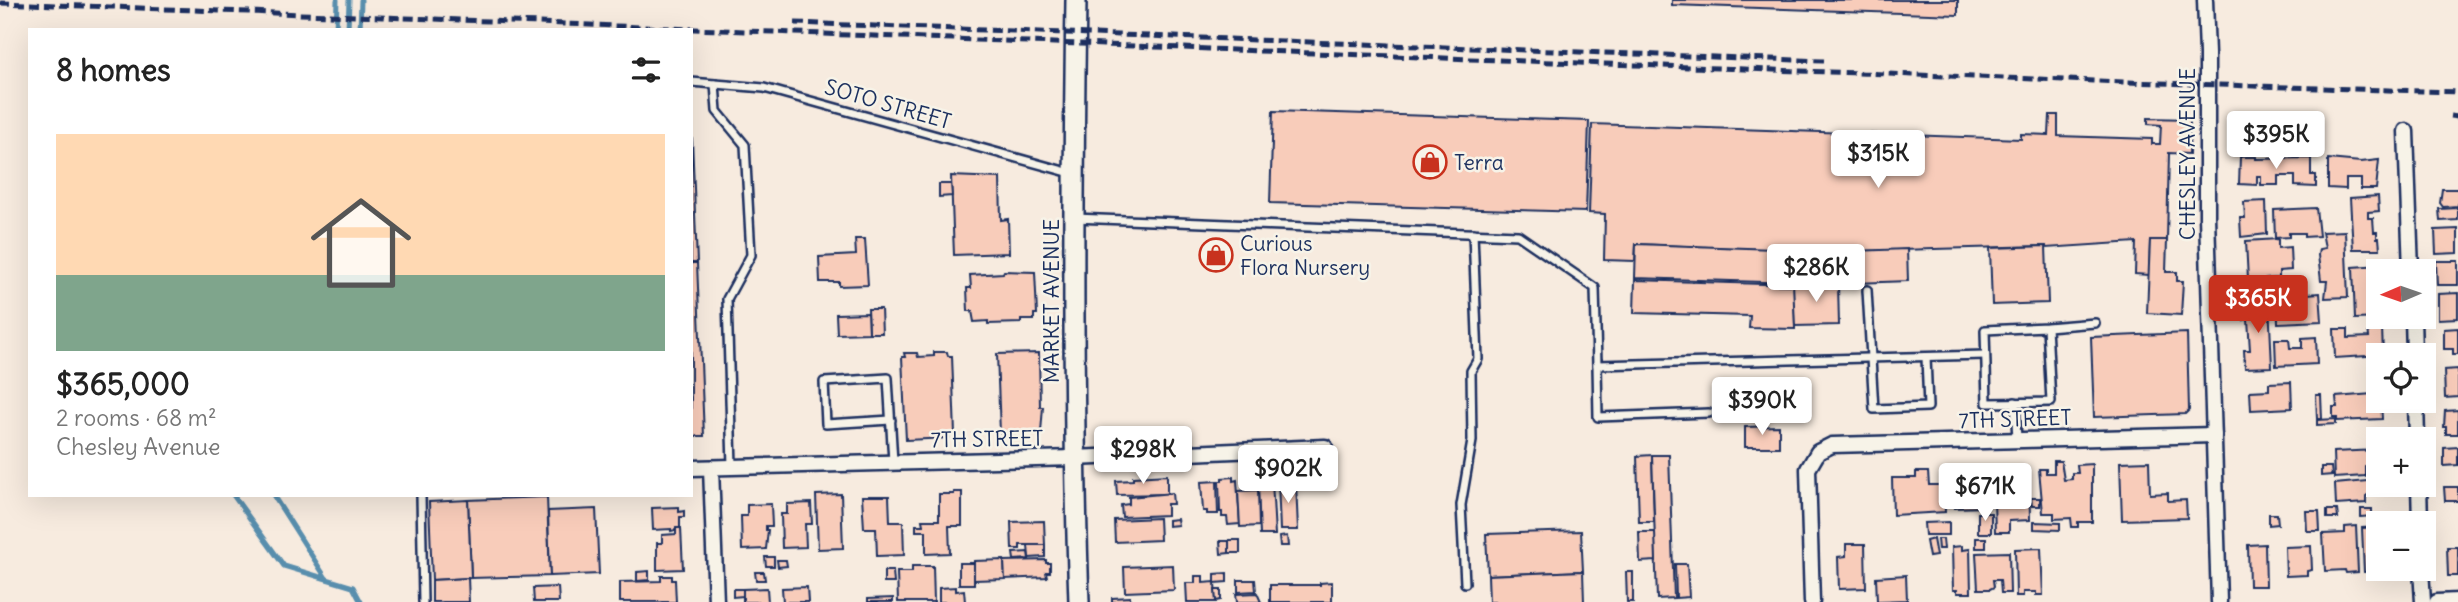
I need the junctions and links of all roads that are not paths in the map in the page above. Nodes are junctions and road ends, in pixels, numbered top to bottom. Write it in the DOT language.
graph roads {
  1 [pos="1076,0"];
  2 [pos="2205,0"];
  3 [pos="693,82"];
  4 [pos="715,84"];
  5 [pos="2406,131"];
  6 [pos="1073,174"];
  7 [pos="1074,218"];
  8 [pos="1473,233"];
  9 [pos="2411,259"];
  10 [pos="1867,290"];
  11 [pos="2095,323"];
  12 [pos="2047,327"];
  13 [pos="1985,355"];
  14 [pos="1926,357"];
  15 [pos="1870,358"];
  16 [pos="1597,365"];
  17 [pos="2015,402"];
  18 [pos="1709,413"];
  19 [pos="891,420"];
  20 [pos="2214,435"];
  21 [pos="2017,440"];
  22 [pos="1325,447"];
  23 [pos="1074,458"];
  24 [pos="893,462"];
  25 [pos="733,466"];
  26 [pos="693,468"];
  27 [pos="710,468"];
  28 [pos="421,497"];
  29 [pos="2422,581"];
  30 [pos="1465,583"];
  31 [pos="2458,601"];
  32 [pos="422,602"];
  33 [pos="716,602"];
  34 [pos="1079,602"];
  35 [pos="1812,602"];
  36 [pos="2219,602"];
  37 [pos="2423,602"];
  38 [pos="2437,602"];
  1 -- 6 [label="street, MARKET AVENUE"];
  2 -- 20 [label="street, CHESLEY AVENUE"];
  3 -- 4 [label="lane, SOTO STREET"];
  4 -- 6 [label="lane, SOTO STREET"];
  4 -- 25 [label="lane"];
  5 -- 9 [label="street"];
  6 -- 7 [label="street, MARKET AVENUE"];
  7 -- 8 [label="lane"];
  7 -- 23 [label="street, MARKET AVENUE"];
  8 -- 16 [label="lane"];
  8 -- 30 [label="lane"];
  10 -- 15 [label="lane"];
  11 -- 12 [label="lane"];
  12 -- 13 [label="lane"];
  12 -- 17 [label="lane"];
  13 -- 14 [label="lane"];
  13 -- 17 [label="lane"];
  14 -- 15 [label="lane"];
  14 -- 15 [label="lane"];
  15 -- 16 [label="lane"];
  16 -- 18 [label="lane"];
  17 -- 21 [label="lane"];
  19 -- 19 [label="lane"];
  19 -- 24 [label="lane"];
  20 -- 21 [label="street, 7TH STREET"];
  20 -- 36 [label="street, CHESLEY AVENUE"];
  21 -- 35 [label="street, 7TH STREET"];
  22 -- 23 [label="street, 7TH STREET"];
  23 -- 24 [label="street, 7TH STREET"];
  23 -- 34 [label="street, MARKET AVENUE"];
  24 -- 25 [label="street, 7TH STREET"];
  25 -- 27 [label="street, 7TH STREET"];
  26 -- 27 [label="street, 7TH STREET"];
  27 -- 33 [label="street"];
  28 -- 32 [label="lane"];
  29 -- 37 [label="street"];
  31 -- 38 [label="street"];
}
